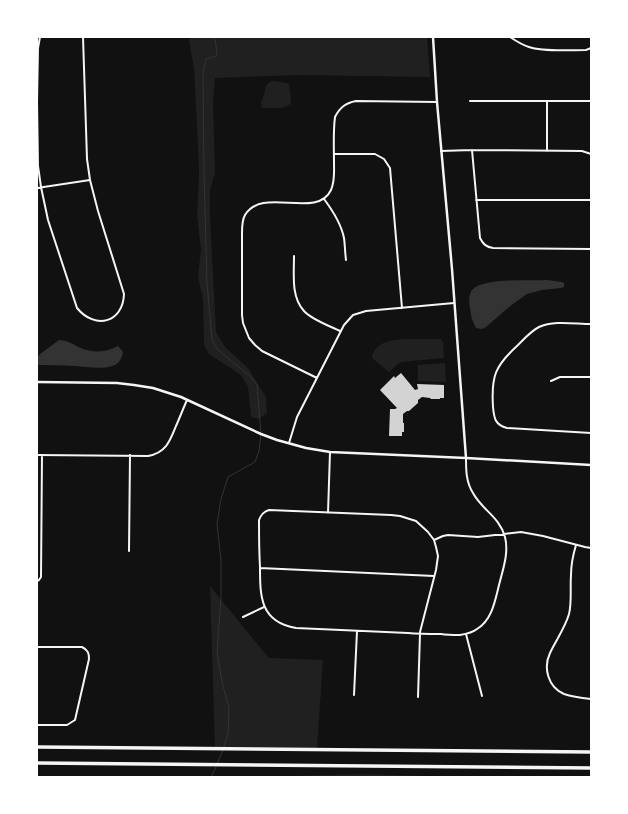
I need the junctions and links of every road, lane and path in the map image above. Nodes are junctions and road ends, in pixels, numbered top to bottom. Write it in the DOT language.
graph roads {
  1 [pos="40,37"];
  2 [pos="83,37"];
  3 [pos="433,37"];
  4 [pos="510,37"];
  5 [pos="591,48"];
  6 [pos="470,101"];
  7 [pos="547,101"];
  8 [pos="437,102"];
  9 [pos="591,102"];
  10 [pos="441,150"];
  11 [pos="472,150"];
  12 [pos="547,151"];
  13 [pos="334,154"];
  14 [pos="591,154"];
  15 [pos="90,180"];
  16 [pos="41,187"];
  17 [pos="37,188"];
  18 [pos="324,199"];
  19 [pos="476,200"];
  20 [pos="591,200"];
  21 [pos="591,249"];
  22 [pos="294,256"];
  23 [pos="346,260"];
  24 [pos="454,304"];
  25 [pos="402,308"];
  26 [pos="591,324"];
  27 [pos="340,332"];
  28 [pos="591,377"];
  29 [pos="317,378"];
  30 [pos="551,380"];
  31 [pos="37,382"];
  32 [pos="187,400"];
  33 [pos="591,433"];
  34 [pos="288,443"];
  35 [pos="330,452"];
  36 [pos="37,455"];
  37 [pos="42,455"];
  38 [pos="130,455"];
  39 [pos="466,458"];
  40 [pos="591,465"];
  41 [pos="328,513"];
  42 [pos="504,534"];
  43 [pos="434,540"];
  44 [pos="576,545"];
  45 [pos="591,548"];
  46 [pos="129,551"];
  47 [pos="260,568"];
  48 [pos="434,576"];
  49 [pos="38,581"];
  50 [pos="264,607"];
  51 [pos="243,617"];
  52 [pos="357,631"];
  53 [pos="420,634"];
  54 [pos="466,634"];
  55 [pos="37,646"];
  56 [pos="354,695"];
  57 [pos="482,696"];
  58 [pos="418,697"];
  59 [pos="591,699"];
  60 [pos="37,725"];
  61 [pos="37,747"];
  62 [pos="591,752"];
  63 [pos="37,763"];
  64 [pos="591,768"];
  1 -- 16 [label="street"];
  2 -- 15 [label="street"];
  3 -- 8 [label="main road"];
  4 -- 5 [label="street"];
  6 -- 7 [label="street"];
  7 -- 9 [label="street"];
  7 -- 12 [label="street"];
  8 -- 10 [label="main road"];
  8 -- 13 [label="street"];
  10 -- 11 [label="street"];
  10 -- 24 [label="main road"];
  11 -- 12 [label="street"];
  11 -- 19 [label="street"];
  12 -- 14 [label="street"];
  13 -- 18 [label="street"];
  13 -- 25 [label="street"];
  15 -- 16 [label="street"];
  15 -- 16 [label="street"];
  16 -- 17 [label="street"];
  18 -- 23 [label="street"];
  18 -- 29 [label="street"];
  19 -- 20 [label="street"];
  19 -- 21 [label="street"];
  22 -- 27 [label="street"];
  24 -- 25 [label="street"];
  24 -- 39 [label="main road"];
  25 -- 27 [label="street"];
  26 -- 33 [label="street"];
  27 -- 29 [label="street"];
  28 -- 30 [label="street"];
  29 -- 34 [label="street"];
  31 -- 32 [label="main road"];
  32 -- 34 [label="main road"];
  32 -- 38 [label="street"];
  34 -- 35 [label="main road"];
  35 -- 39 [label="main road"];
  35 -- 41 [label="street"];
  36 -- 37 [label="street"];
  37 -- 38 [label="street"];
  37 -- 49 [label="street"];
  38 -- 46 [label="street"];
  39 -- 40 [label="main road"];
  39 -- 42 [label="street"];
  41 -- 43 [label="street"];
  41 -- 47 [label="street"];
  42 -- 43 [label="street"];
  42 -- 44 [label="street"];
  42 -- 54 [label="street"];
  43 -- 48 [label="street"];
  44 -- 45 [label="street"];
  44 -- 59 [label="street"];
  47 -- 48 [label="street"];
  47 -- 50 [label="street"];
  48 -- 53 [label="street"];
  50 -- 51 [label="street"];
  50 -- 52 [label="street"];
  52 -- 53 [label="street"];
  52 -- 56 [label="street"];
  53 -- 54 [label="street"];
  53 -- 58 [label="street"];
  54 -- 57 [label="street"];
  55 -- 60 [label="street"];
  61 -- 62 [label="highway"];
  63 -- 64 [label="highway"];
}
